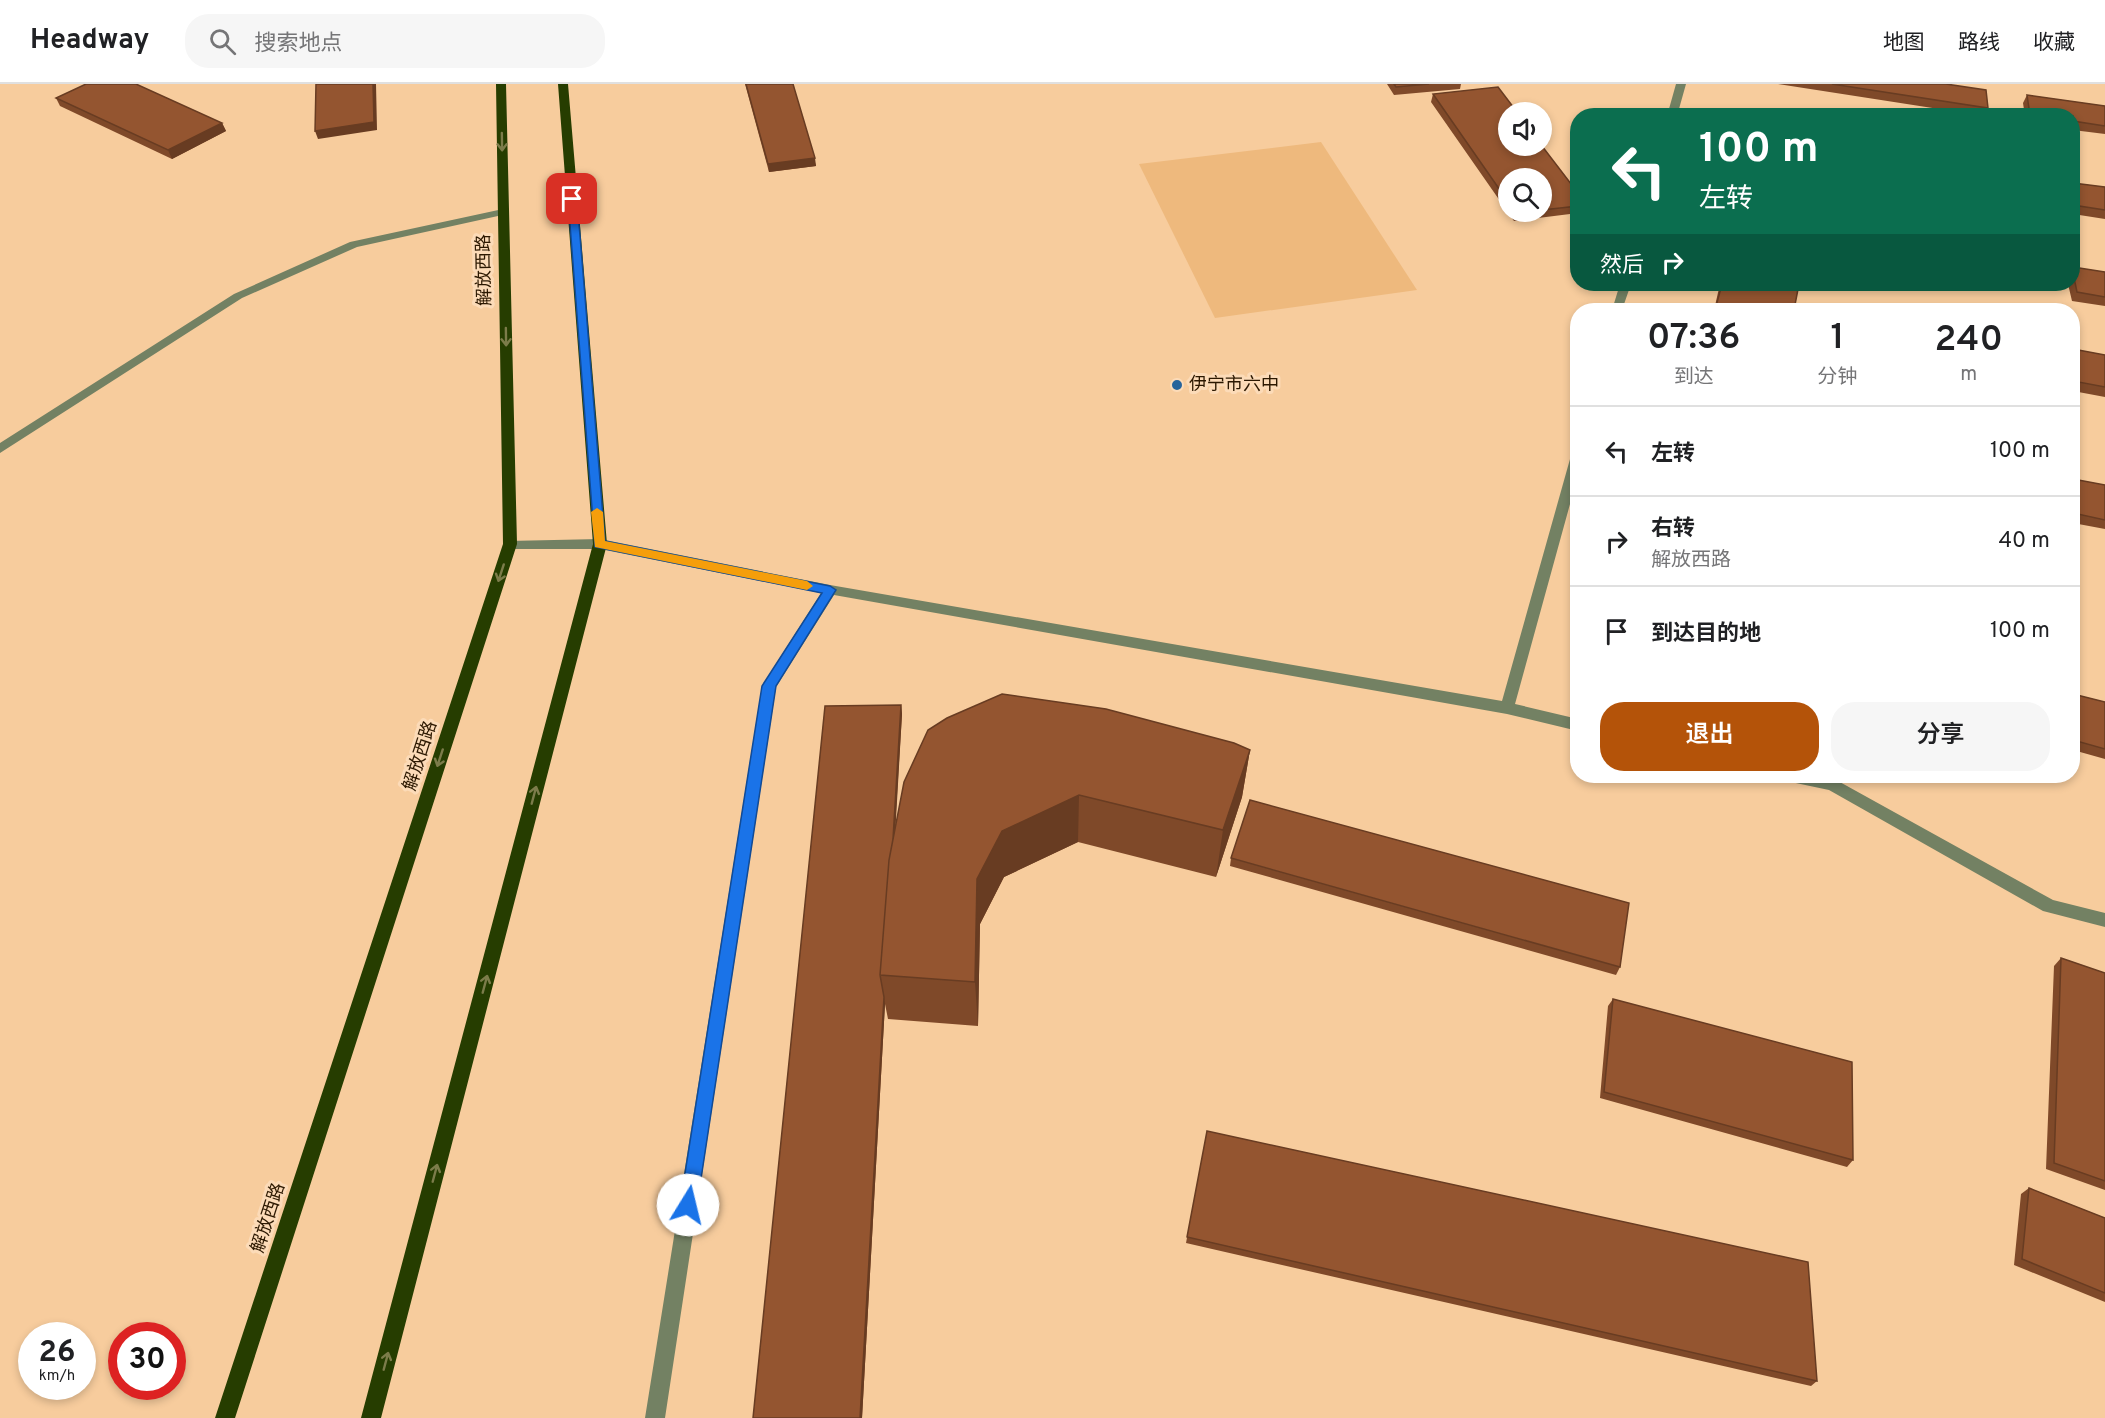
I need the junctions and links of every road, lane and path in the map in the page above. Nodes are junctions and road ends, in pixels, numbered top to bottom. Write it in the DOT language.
graph roads {
  1 [pos="501,84"];
  2 [pos="563,84"];
  3 [pos="1680,84"];
  4 [pos="1674,108"];
  5 [pos="503,212"];
  6 [pos="0,449"];
  7 [pos="1570,481"];
  8 [pos="510,544"];
  9 [pos="600,544"];
  10 [pos="830,590"];
  11 [pos="1507,708"];
  12 [pos="1570,723"];
  13 [pos="1824,783"];
  14 [pos="2105,920"];
  15 [pos="225,1418"];
  16 [pos="371,1418"];
  17 [pos="656,1418"];
  1 -- 5 [label="main road, 解放西路, one-way"];
  2 -- 9 [label="main road"];
  3 -- 4 [label="street"];
  5 -- 6 [label="street"];
  5 -- 8 [label="main road, 解放西路, one-way"];
  7 -- 11 [label="street"];
  8 -- 9 [label="street"];
  8 -- 15 [label="main road, 解放西路, one-way"];
  9 -- 10 [label="street"];
  16 -- 9 [label="main road, one-way"];
  10 -- 11 [label="street"];
  10 -- 17 [label="street"];
  11 -- 12 [label="street"];
  13 -- 14 [label="street"];
}
